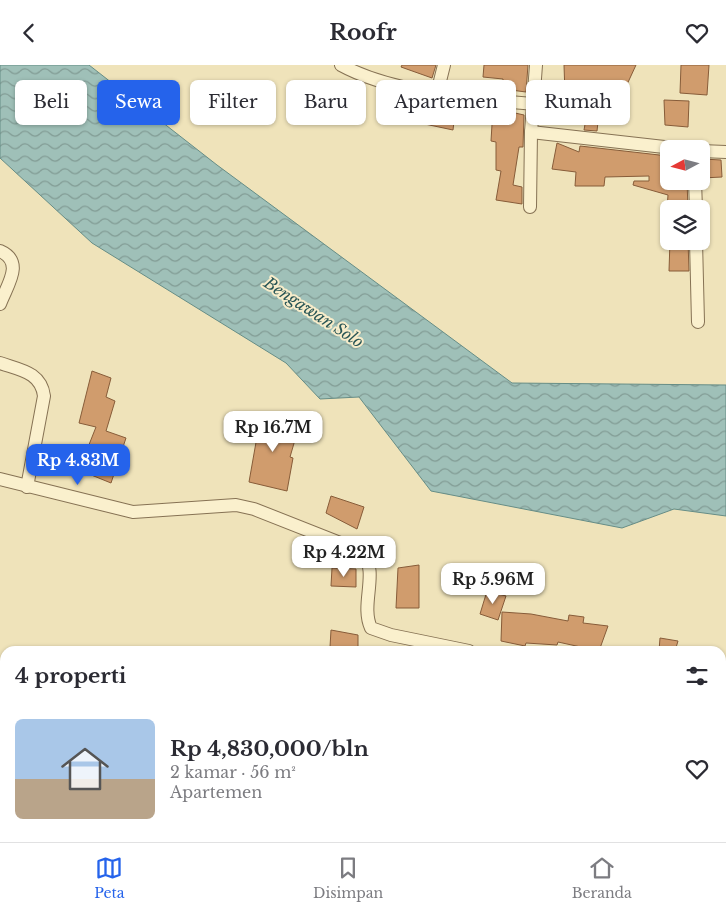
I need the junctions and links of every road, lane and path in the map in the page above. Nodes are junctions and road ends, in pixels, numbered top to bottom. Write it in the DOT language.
graph roads {
  1 [pos="341,65"];
  2 [pos="444,65"];
  3 [pos="536,65"];
  4 [pos="379,80"];
  5 [pos="440,80"];
  6 [pos="535,80"];
  7 [pos="532,125"];
  8 [pos="531,132"];
  9 [pos="660,147"];
  10 [pos="710,151"];
  11 [pos="726,152"];
  12 [pos="530,207"];
  13 [pos="696,250"];
  14 [pos="0,251"];
  15 [pos="0,304"];
  16 [pos="698,322"];
  17 [pos="0,363"];
  18 [pos="0,479"];
  19 [pos="27,487"];
  20 [pos="445,646"];
  1 -- 4 [label="street"];
  2 -- 5 [label="street"];
  3 -- 6 [label="street"];
  7 -- 8 [label="street"];
  8 -- 9 [label="street"];
  8 -- 12 [label="street"];
  10 -- 11 [label="street"];
  13 -- 16 [label="street"];
  14 -- 15 [label="street"];
  17 -- 19 [label="street"];
  18 -- 19 [label="street"];
  19 -- 20 [label="street"];
}
